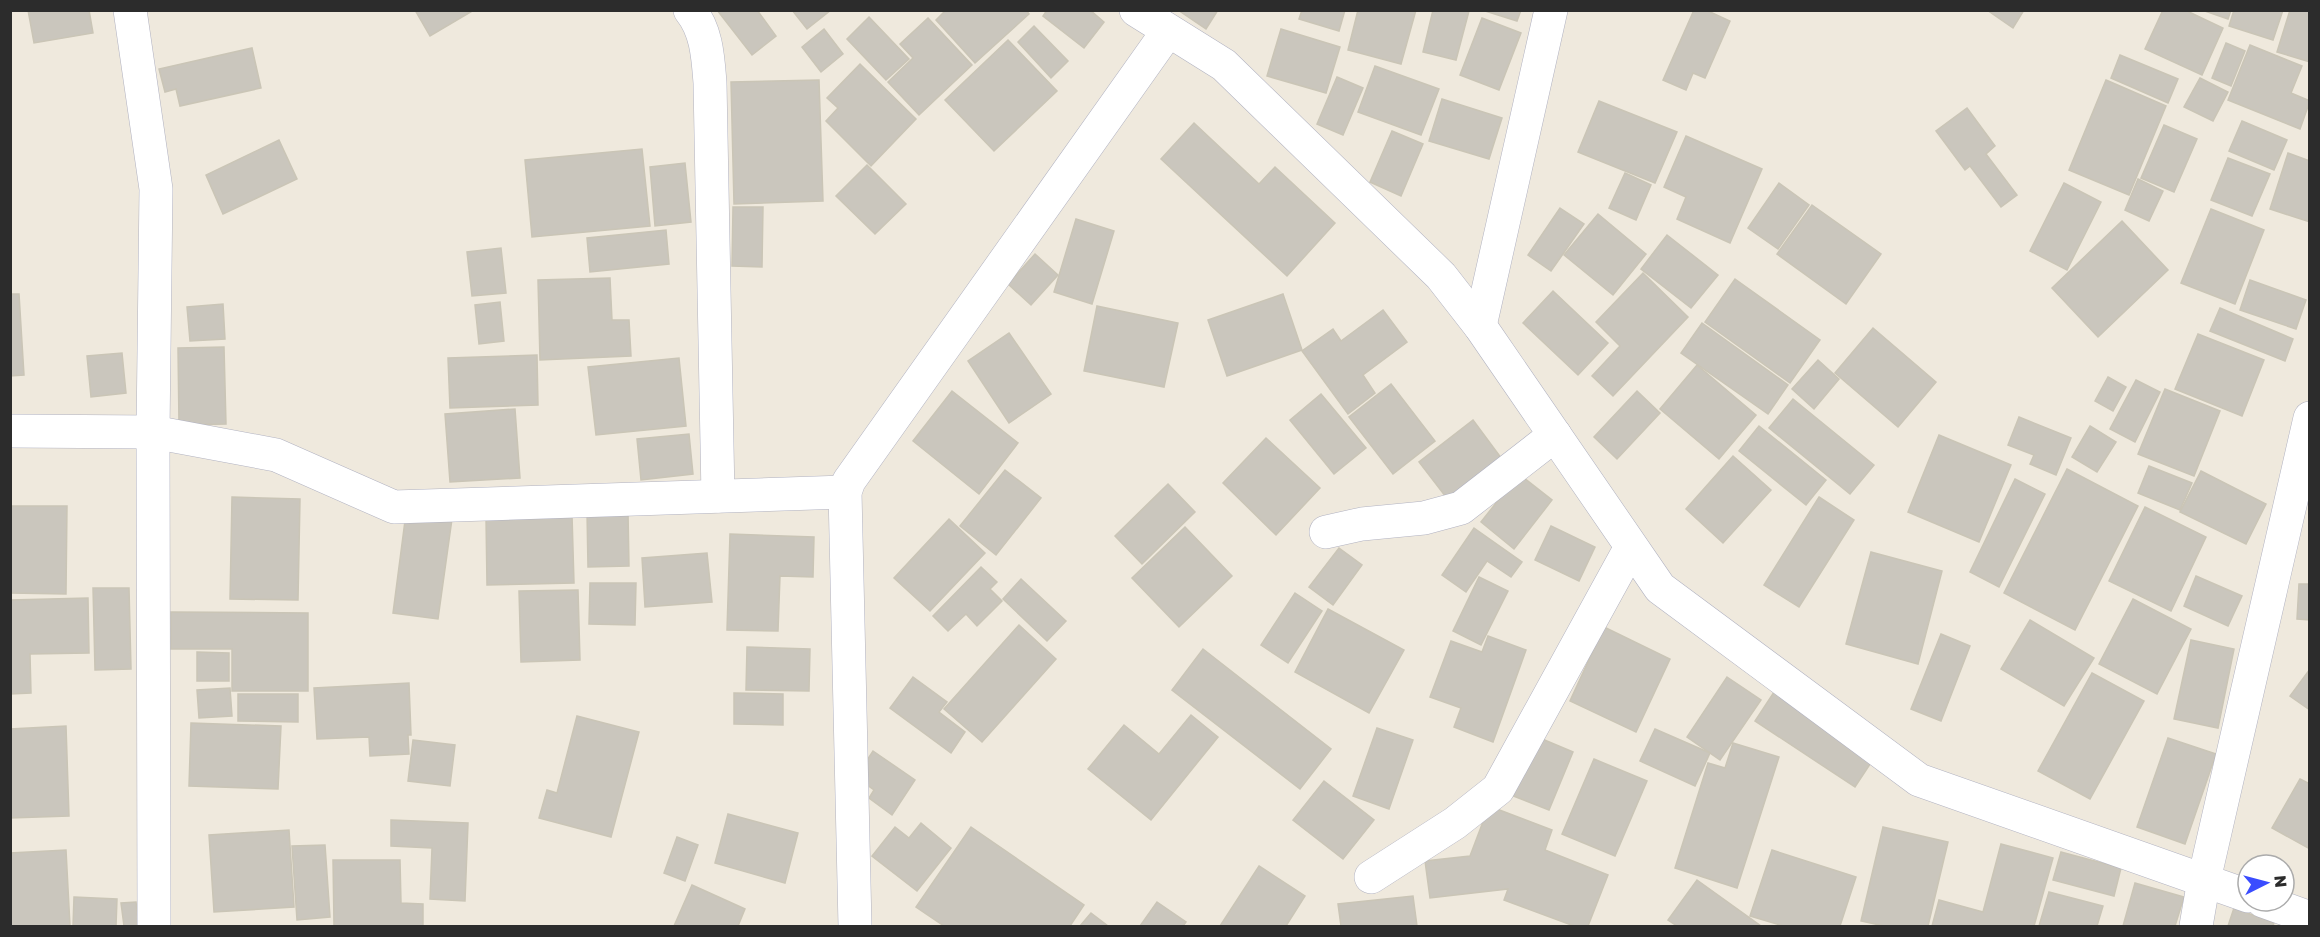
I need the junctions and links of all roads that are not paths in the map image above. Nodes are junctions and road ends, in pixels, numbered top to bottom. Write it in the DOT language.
graph roads {
  1 [pos="130,10"];
  2 [pos="690,10"];
  3 [pos="1136,10"];
  4 [pos="1551,10"];
  5 [pos="1168,31"];
  6 [pos="1480,326"];
  7 [pos="2310,418"];
  8 [pos="10,431"];
  9 [pos="153,432"];
  10 [pos="1555,435"];
  11 [pos="845,492"];
  12 [pos="718,496"];
  13 [pos="1326,532"];
  14 [pos="1631,547"];
  15 [pos="1371,877"];
  16 [pos="2204,880"];
  17 [pos="2236,892"];
  18 [pos="154,927"];
  19 [pos="855,927"];
  20 [pos="2196,927"];
  1 -- 9 [label="street"];
  2 -- 12 [label="street"];
  3 -- 5 [label="street"];
  4 -- 6 [label="street"];
  5 -- 6 [label="street"];
  5 -- 11 [label="street"];
  6 -- 10 [label="street"];
  7 -- 16 [label="street"];
  8 -- 9 [label="street"];
  9 -- 12 [label="street"];
  9 -- 18 [label="street"];
  10 -- 13 [label="street"];
  10 -- 14 [label="street"];
  11 -- 12 [label="street"];
  11 -- 19 [label="street"];
  14 -- 15 [label="street"];
  14 -- 16 [label="street"];
  16 -- 17 [label="street"];
  16 -- 20 [label="street"];
}
